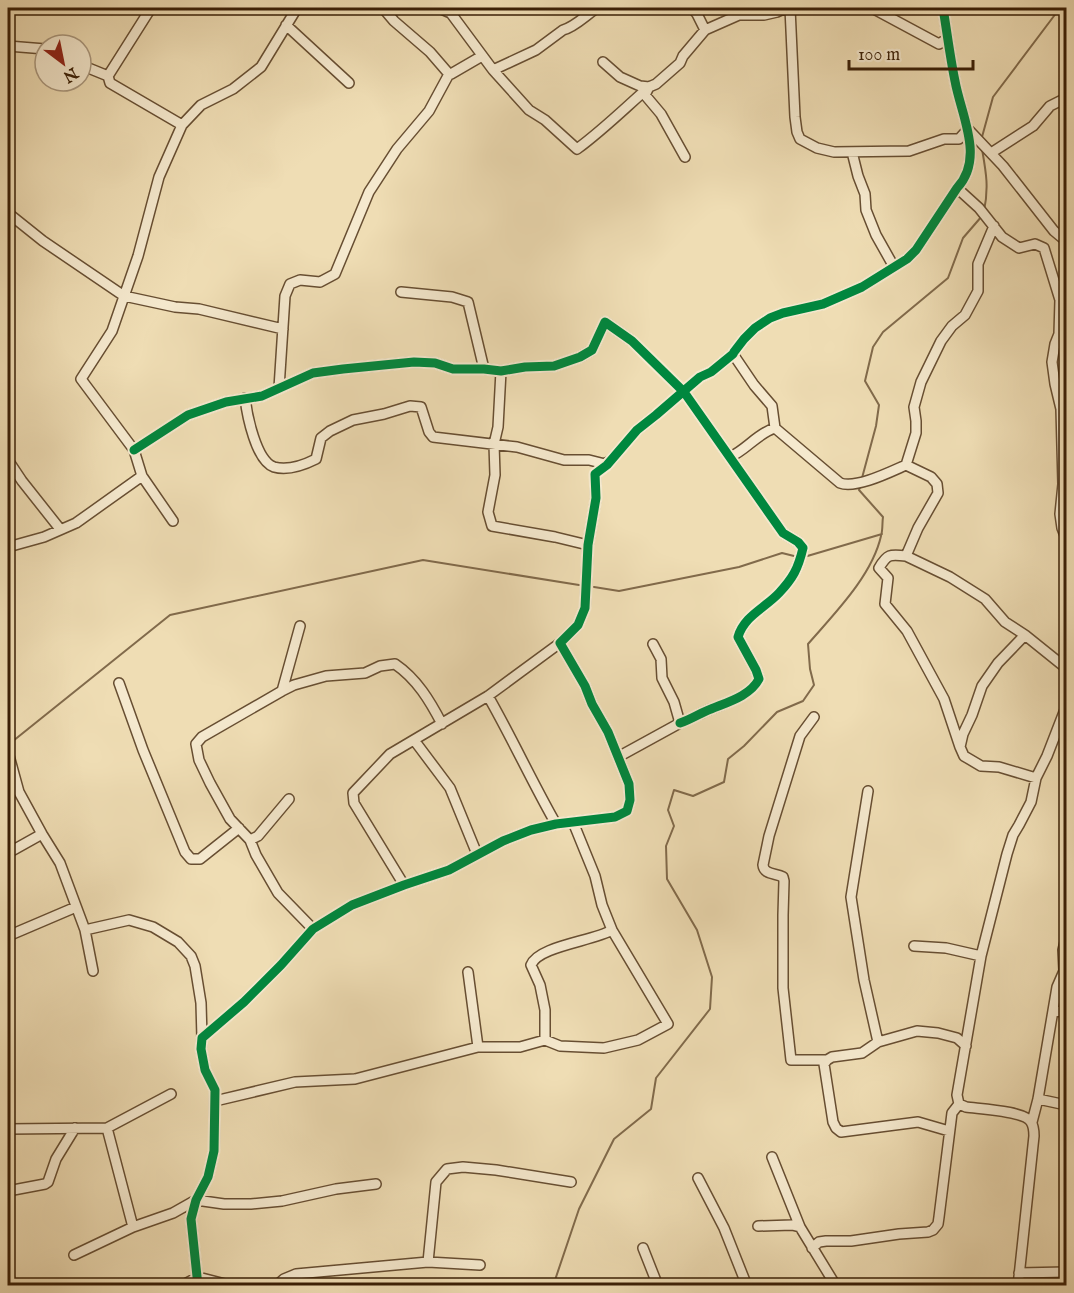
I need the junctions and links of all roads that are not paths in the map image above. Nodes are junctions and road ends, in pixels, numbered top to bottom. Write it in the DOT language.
graph roads {
  1 [pos="151,8"];
  2 [pos="297,8"];
  3 [pos="383,8"];
  4 [pos="439,8"];
  5 [pos="460,8"];
  6 [pos="597,8"];
  7 [pos="692,8"];
  8 [pos="788,8"];
  9 [pos="872,8"];
  10 [pos="943,8"];
  11 [pos="450,12"];
  12 [pos="286,25"];
  13 [pos="705,30"];
  14 [pos="948,39"];
  15 [pos="8,46"];
  16 [pos="33,48"];
  17 [pos="482,56"];
  18 [pos="603,62"];
  19 [pos="493,70"];
  20 [pos="93,71"];
  21 [pos="449,74"];
  22 [pos="108,76"];
  23 [pos="349,83"];
  24 [pos="649,87"];
  25 [pos="1066,98"];
  26 [pos="182,125"];
  27 [pos="968,129"];
  28 [pos="852,152"];
  29 [pos="991,153"];
  30 [pos="685,157"];
  31 [pos="957,188"];
  32 [pos="8,213"];
  33 [pos="994,226"];
  34 [pos="1066,241"];
  35 [pos="894,267"];
  36 [pos="401,292"];
  37 [pos="124,296"];
  38 [pos="283,329"];
  39 [pos="734,354"];
  40 [pos="484,369"];
  41 [pos="501,371"];
  42 [pos="1066,382"];
  43 [pos="1055,384"];
  44 [pos="279,388"];
  45 [pos="684,392"];
  46 [pos="245,398"];
  47 [pos="775,428"];
  48 [pos="494,444"];
  49 [pos="134,450"];
  50 [pos="730,457"];
  51 [pos="8,460"];
  52 [pos="612,460"];
  53 [pos="906,465"];
  54 [pos="142,476"];
  55 [pos="174,521"];
  56 [pos="60,529"];
  57 [pos="1066,538"];
  58 [pos="588,545"];
  59 [pos="8,547"];
  60 [pos="906,556"];
  61 [pos="300,626"];
  62 [pos="1025,635"];
  63 [pos="561,643"];
  64 [pos="653,644"];
  65 [pos="1066,668"];
  66 [pos="119,683"];
  67 [pos="282,691"];
  68 [pos="488,696"];
  69 [pos="1066,707"];
  70 [pos="814,717"];
  71 [pos="680,723"];
  72 [pos="442,724"];
  73 [pos="414,740"];
  74 [pos="960,747"];
  75 [pos="8,752"];
  76 [pos="618,757"];
  77 [pos="1036,778"];
  78 [pos="868,791"];
  79 [pos="288,799"];
  80 [pos="573,822"];
  81 [pos="556,824"];
  82 [pos="239,828"];
  83 [pos="42,834"];
  84 [pos="250,840"];
  85 [pos="8,853"];
  86 [pos="477,854"];
  87 [pos="404,885"];
  88 [pos="76,907"];
  89 [pos="314,929"];
  90 [pos="85,930"];
  91 [pos="612,930"];
  92 [pos="8,936"];
  93 [pos="1066,938"];
  94 [pos="914,946"];
  95 [pos="981,956"];
  96 [pos="93,971"];
  97 [pos="468,972"];
  98 [pos="1054,1011"];
  99 [pos="1066,1012"];
  100 [pos="202,1038"];
  101 [pos="545,1040"];
  102 [pos="878,1042"];
  103 [pos="966,1046"];
  104 [pos="478,1047"];
  105 [pos="827,1060"];
  106 [pos="171,1094"];
  107 [pos="1038,1099"];
  108 [pos="215,1101"];
  109 [pos="959,1104"];
  110 [pos="1066,1105"];
  111 [pos="1032,1122"];
  112 [pos="75,1128"];
  113 [pos="107,1128"];
  114 [pos="8,1129"];
  115 [pos="949,1131"];
  116 [pos="772,1157"];
  117 [pos="698,1178"];
  118 [pos="571,1182"];
  119 [pos="375,1184"];
  120 [pos="8,1191"];
  121 [pos="196,1200"];
  122 [pos="758,1226"];
  123 [pos="133,1227"];
  124 [pos="800,1227"];
  125 [pos="644,1248"];
  126 [pos="812,1248"];
  127 [pos="74,1255"];
  128 [pos="428,1262"];
  129 [pos="480,1265"];
  130 [pos="1066,1272"];
  131 [pos="1019,1273"];
  132 [pos="8,1274"];
  133 [pos="198,1281"];
  134 [pos="834,1285"];
  135 [pos="12,1286"];
  136 [pos="181,1286"];
  137 [pos="246,1286"];
  138 [pos="276,1286"];
  139 [pos="658,1286"];
  140 [pos="747,1286"];
  141 [pos="1018,1286"];
  1 -- 22 [label="street"];
  2 -- 12 [label="street"];
  3 -- 21 [label="street"];
  4 -- 11 [label="street"];
  5 -- 11 [label="street"];
  6 -- 19 [label="street"];
  7 -- 13 [label="street"];
  8 -- 13 [label="street"];
  8 -- 28 [label="street"];
  9 -- 14 [label="street"];
  10 -- 14 [label="street"];
  11 -- 17 [label="street"];
  12 -- 23 [label="street"];
  12 -- 26 [label="street"];
  13 -- 24 [label="street"];
  14 -- 27 [label="street"];
  15 -- 16 [label="street"];
  17 -- 19 [label="street"];
  17 -- 21 [label="street"];
  18 -- 24 [label="street"];
  19 -- 24 [label="street"];
  20 -- 22 [label="street"];
  21 -- 38 [label="street"];
  22 -- 26 [label="street"];
  24 -- 30 [label="street"];
  25 -- 29 [label="street"];
  26 -- 37 [label="street"];
  27 -- 28 [label="street"];
  27 -- 29 [label="street"];
  27 -- 31 [label="street"];
  28 -- 35 [label="street"];
  29 -- 34 [label="street"];
  31 -- 33 [label="street"];
  31 -- 35 [label="street"];
  32 -- 37 [label="street"];
  33 -- 43 [label="street"];
  33 -- 53 [label="street"];
  35 -- 39 [label="street"];
  36 -- 40 [label="street"];
  37 -- 38 [label="street"];
  37 -- 49 [label="street"];
  38 -- 44 [label="street"];
  39 -- 45 [label="street"];
  39 -- 47 [label="street"];
  40 -- 41 [label="street"];
  40 -- 44 [label="street"];
  41 -- 45 [label="street"];
  41 -- 48 [label="street"];
  42 -- 43 [label="street"];
  43 -- 57 [label="street"];
  44 -- 46 [label="street"];
  45 -- 50 [label="street"];
  45 -- 52 [label="street"];
  46 -- 48 [label="street"];
  46 -- 49 [label="street"];
  47 -- 50 [label="street"];
  47 -- 53 [label="street"];
  48 -- 52 [label="street"];
  48 -- 58 [label="street"];
  49 -- 54 [label="street"];
  50 -- 71 [label="street"];
  51 -- 56 [label="street"];
  52 -- 58 [label="street"];
  53 -- 60 [label="street"];
  54 -- 55 [label="street"];
  54 -- 56 [label="street"];
  56 -- 59 [label="street"];
  58 -- 63 [label="street"];
  60 -- 62 [label="street"];
  60 -- 74 [label="street"];
  61 -- 67 [label="street"];
  62 -- 65 [label="street"];
  62 -- 74 [label="street"];
  63 -- 68 [label="street"];
  63 -- 76 [label="street"];
  64 -- 71 [label="street"];
  66 -- 82 [label="street"];
  67 -- 72 [label="street"];
  67 -- 82 [label="street"];
  68 -- 72 [label="street"];
  68 -- 81 [label="street"];
  69 -- 77 [label="street"];
  70 -- 105 [label="street"];
  71 -- 76 [label="street"];
  72 -- 73 [label="street"];
  73 -- 86 [label="street"];
  73 -- 87 [label="street"];
  74 -- 77 [label="street"];
  75 -- 83 [label="street"];
  76 -- 80 [label="street"];
  77 -- 95 [label="street"];
  78 -- 102 [label="street"];
  79 -- 84 [label="street"];
  80 -- 81 [label="street"];
  80 -- 91 [label="street"];
  81 -- 86 [label="street"];
  82 -- 84 [label="street"];
  83 -- 85 [label="street"];
  83 -- 88 [label="street"];
  84 -- 89 [label="street"];
  86 -- 87 [label="street"];
  87 -- 89 [label="street"];
  88 -- 90 [label="street"];
  88 -- 92 [label="street"];
  89 -- 100 [label="street"];
  90 -- 96 [label="street"];
  90 -- 100 [label="street"];
  91 -- 101 [label="street"];
  91 -- 101 [label="street"];
  93 -- 98 [label="street"];
  94 -- 95 [label="street"];
  95 -- 103 [label="street"];
  97 -- 104 [label="street"];
  98 -- 99 [label="street"];
  98 -- 107 [label="street"];
  100 -- 108 [label="street"];
  101 -- 104 [label="street"];
  102 -- 103 [label="street"];
  102 -- 105 [label="street"];
  103 -- 109 [label="street"];
  104 -- 108 [label="street"];
  105 -- 115 [label="street"];
  106 -- 113 [label="street"];
  107 -- 110 [label="street"];
  107 -- 111 [label="street"];
  108 -- 121 [label="street"];
  109 -- 111 [label="street"];
  109 -- 115 [label="street"];
  111 -- 131 [label="street"];
  112 -- 113 [label="street"];
  112 -- 114 [label="street"];
  112 -- 120 [label="street"];
  113 -- 123 [label="street"];
  115 -- 126 [label="street"];
  116 -- 124 [label="street"];
  117 -- 140 [label="street"];
  118 -- 128 [label="street"];
  119 -- 121 [label="street"];
  121 -- 123 [label="street"];
  121 -- 133 [label="street"];
  122 -- 124 [label="street"];
  123 -- 127 [label="street"];
  124 -- 126 [label="street"];
  125 -- 139 [label="street"];
  126 -- 134 [label="street"];
  128 -- 129 [label="street"];
  128 -- 138 [label="street"];
  130 -- 131 [label="street"];
  131 -- 141 [label="street"];
  132 -- 135 [label="street"];
  133 -- 136 [label="street"];
  133 -- 137 [label="street"];
}
